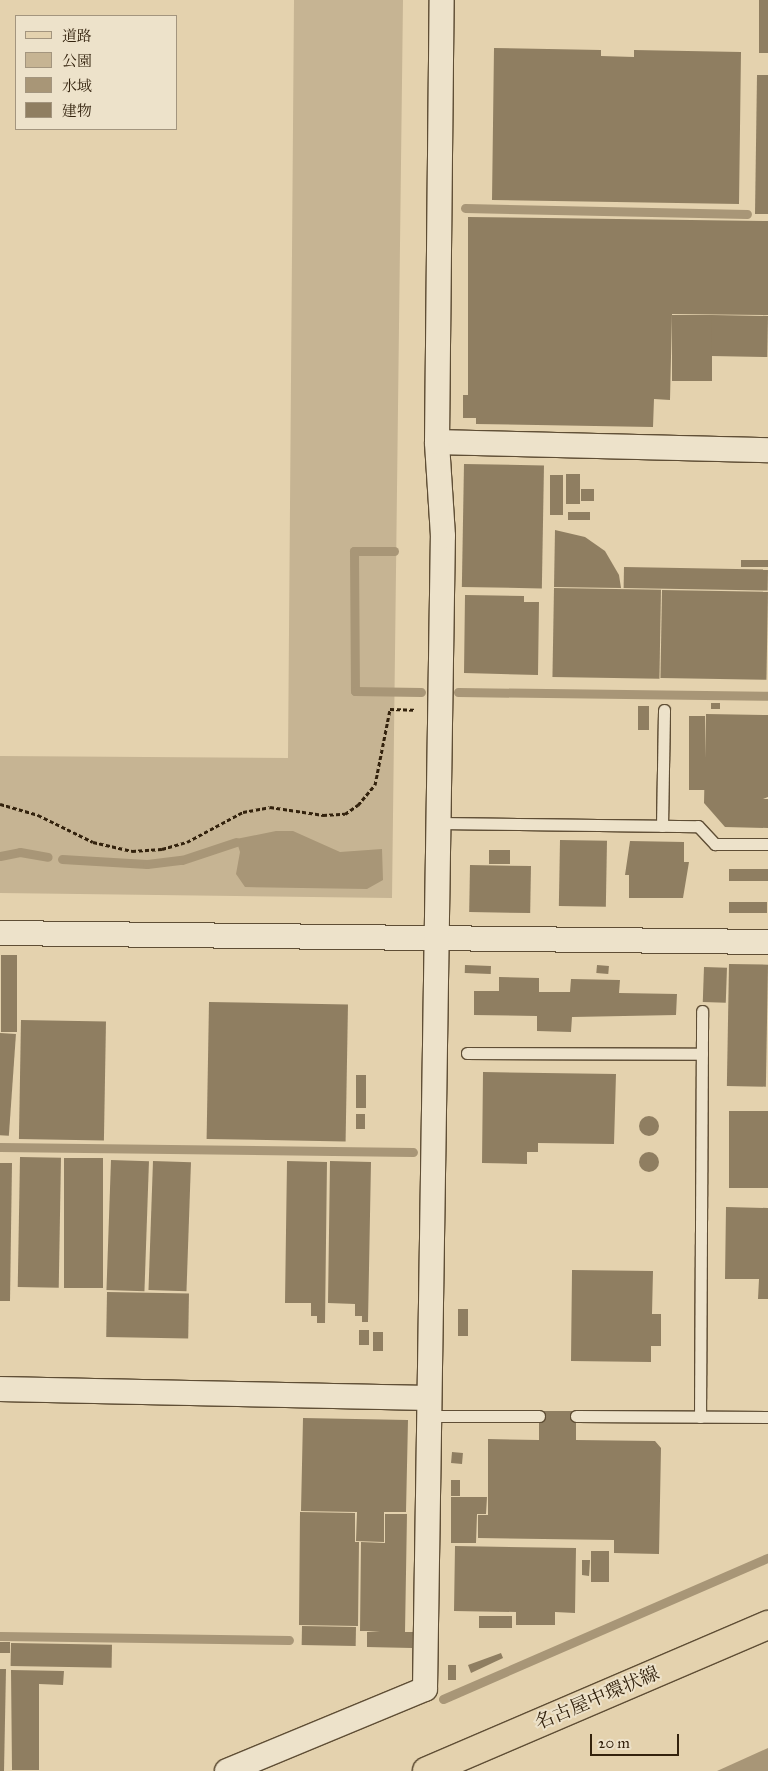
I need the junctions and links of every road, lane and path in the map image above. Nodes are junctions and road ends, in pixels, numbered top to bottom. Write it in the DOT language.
graph roads {
  1 [pos="442,0"];
  2 [pos="437,442"];
  3 [pos="768,450"];
  4 [pos="440,710"];
  5 [pos="664,710"];
  6 [pos="0,804"];
  7 [pos="438,822"];
  8 [pos="662,826"];
  9 [pos="768,844"];
  10 [pos="0,933"];
  11 [pos="436,938"];
  12 [pos="768,942"];
  13 [pos="702,1011"];
  14 [pos="467,1053"];
  15 [pos="702,1054"];
  16 [pos="0,1389"];
  17 [pos="429,1407"];
  18 [pos="540,1416"];
  19 [pos="576,1416"];
  20 [pos="700,1416"];
  21 [pos="768,1417"];
  22 [pos="768,1625"];
  23 [pos="227,1771"];
  24 [pos="426,1771"];
  1 -- 2 [label="street"];
  2 -- 3 [label="street"];
  2 -- 4 [label="street"];
  4 -- 6 [label="path"];
  4 -- 7 [label="street"];
  5 -- 8 [label="lane"];
  7 -- 8 [label="lane"];
  7 -- 11 [label="street"];
  8 -- 9 [label="lane"];
  10 -- 11 [label="street"];
  11 -- 12 [label="street"];
  11 -- 17 [label="street"];
  13 -- 15 [label="lane"];
  14 -- 15 [label="lane"];
  15 -- 20 [label="lane"];
  16 -- 17 [label="street"];
  17 -- 18 [label="lane"];
  17 -- 23 [label="street"];
  19 -- 20 [label="lane"];
  20 -- 21 [label="lane"];
  22 -- 24 [label="main road, 名古屋中環状線"];
}
